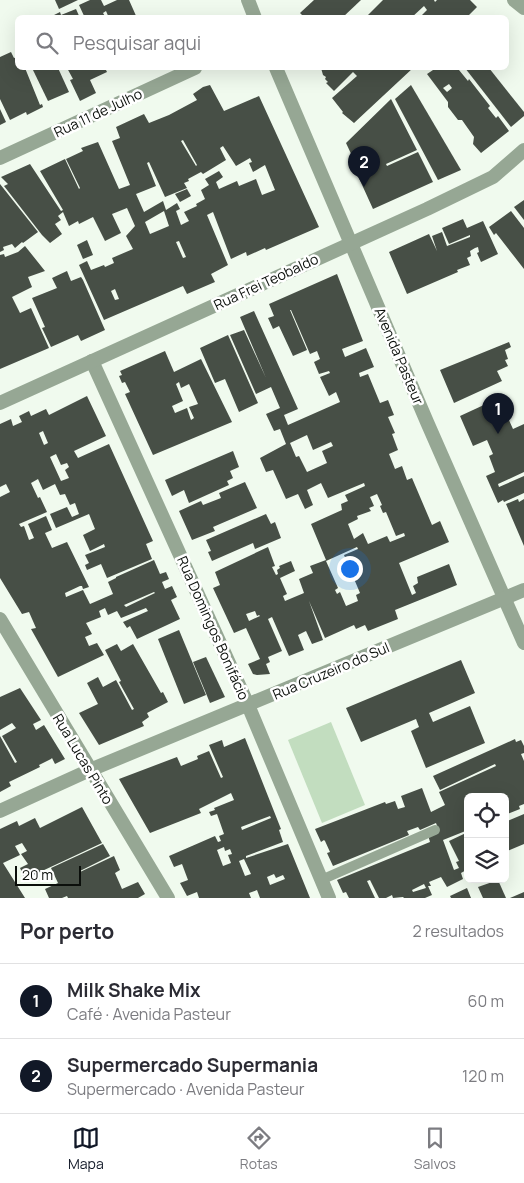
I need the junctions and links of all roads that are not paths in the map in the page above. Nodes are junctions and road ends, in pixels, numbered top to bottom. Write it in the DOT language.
graph roads {
  1 [pos="248,0"];
  2 [pos="514,0"];
  3 [pos="524,8"];
  4 [pos="254,15"];
  5 [pos="191,70"];
  6 [pos="277,70"];
  7 [pos="524,150"];
  8 [pos="0,158"];
  9 [pos="352,243"];
  10 [pos="92,361"];
  11 [pos="0,403"];
  12 [pos="524,590"];
  13 [pos="505,598"];
  14 [pos="0,618"];
  15 [pos="524,643"];
  16 [pos="248,705"];
  17 [pos="90,770"];
  18 [pos="0,811"];
  19 [pos="435,830"];
  20 [pos="321,880"];
  21 [pos="168,898"];
  22 [pos="329,898"];
  1 -- 4 [label="street"];
  2 -- 3 [label="street"];
  5 -- 8 [label="street, Rua 11 de Julho"];
  6 -- 9 [label="street, Avenida Pasteur"];
  7 -- 9 [label="street, Rua Frei Teobaldo"];
  9 -- 10 [label="street, Rua Frei Teobaldo"];
  9 -- 13 [label="street, Avenida Pasteur"];
  10 -- 11 [label="street, Rua Frei Teobaldo"];
  10 -- 16 [label="street, Rua Domingos Bonifácio"];
  12 -- 13 [label="street, Rua Cruzeiro do Sul"];
  13 -- 15 [label="street, Avenida Pasteur"];
  13 -- 16 [label="street, Rua Cruzeiro do Sul"];
  14 -- 17 [label="street, Rua Lucas Pinto"];
  16 -- 17 [label="street, Rua Cruzeiro do Sul"];
  16 -- 20 [label="street, Rua Domingos Bonifácio"];
  17 -- 18 [label="street, Rua Cruzeiro do Sul"];
  17 -- 21 [label="street, Rua Lucas Pinto"];
  19 -- 20 [label="lane"];
  20 -- 22 [label="street, Rua Domingos Bonifácio"];
}
